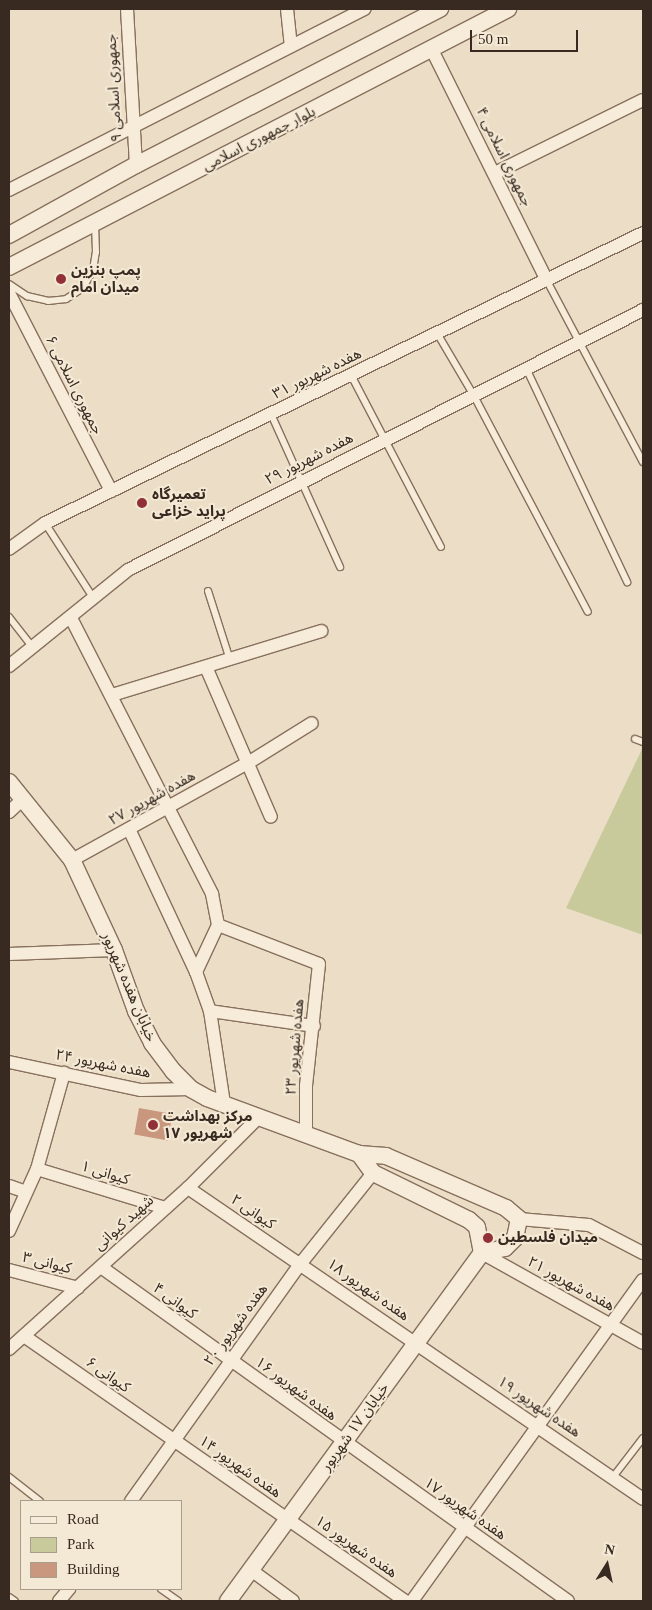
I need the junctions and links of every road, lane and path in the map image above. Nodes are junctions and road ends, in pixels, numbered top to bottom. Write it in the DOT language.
graph roads {
  1 [pos="127,9"];
  2 [pos="288,9"];
  3 [pos="365,9"];
  4 [pos="508,9"];
  5 [pos="437,10"];
  6 [pos="291,46"];
  7 [pos="432,50"];
  8 [pos="643,100"];
  9 [pos="131,128"];
  10 [pos="136,165"];
  11 [pos="495,173"];
  12 [pos="9,190"];
  13 [pos="95,224"];
  14 [pos="643,233"];
  15 [pos="9,235"];
  16 [pos="9,267"];
  17 [pos="546,280"];
  18 [pos="9,284"];
  19 [pos="9,294"];
  20 [pos="643,310"];
  21 [pos="437,333"];
  22 [pos="579,342"];
  23 [pos="526,368"];
  24 [pos="351,375"];
  25 [pos="473,394"];
  26 [pos="271,414"];
  27 [pos="386,438"];
  28 [pos="643,462"];
  29 [pos="302,481"];
  30 [pos="111,491"];
  31 [pos="45,523"];
  32 [pos="441,547"];
  33 [pos="9,549"];
  34 [pos="340,567"];
  35 [pos="627,582"];
  36 [pos="208,591"];
  37 [pos="94,599"];
  38 [pos="588,612"];
  39 [pos="9,617"];
  40 [pos="71,618"];
  41 [pos="321,630"];
  42 [pos="32,646"];
  43 [pos="230,660"];
  44 [pos="9,666"];
  45 [pos="206,667"];
  46 [pos="112,695"];
  47 [pos="312,723"];
  48 [pos="635,739"];
  49 [pos="643,742"];
  50 [pos="248,763"];
  51 [pos="9,782"];
  52 [pos="23,799"];
  53 [pos="168,808"];
  54 [pos="9,812"];
  55 [pos="271,817"];
  56 [pos="129,829"];
  57 [pos="72,860"];
  58 [pos="218,925"];
  59 [pos="114,950"];
  60 [pos="9,954"];
  61 [pos="196,972"];
  62 [pos="210,1011"];
  63 [pos="314,1026"];
  64 [pos="9,1062"];
  65 [pos="64,1073"];
  66 [pos="191,1089"];
  67 [pos="224,1104"];
  68 [pos="259,1117"];
  69 [pos="306,1134"];
  70 [pos="359,1154"];
  71 [pos="37,1168"];
  72 [pos="373,1173"];
  73 [pos="9,1186"];
  74 [pos="188,1188"];
  75 [pos="26,1192"];
  76 [pos="165,1208"];
  77 [pos="519,1219"];
  78 [pos="9,1230"];
  79 [pos="482,1253"];
  80 [pos="643,1254"];
  81 [pos="301,1263"];
  82 [pos="101,1267"];
  83 [pos="9,1270"];
  84 [pos="643,1280"];
  85 [pos="78,1288"];
  86 [pos="612,1326"];
  87 [pos="24,1336"];
  88 [pos="643,1343"];
  89 [pos="416,1344"];
  90 [pos="9,1350"];
  91 [pos="230,1361"];
  92 [pos="538,1425"];
  93 [pos="643,1438"];
  94 [pos="173,1440"];
  95 [pos="344,1443"];
  96 [pos="613,1477"];
  97 [pos="9,1479"];
  98 [pos="643,1499"];
  99 [pos="39,1500"];
  100 [pos="132,1500"];
  101 [pos="288,1520"];
  102 [pos="464,1528"];
  103 [pos="251,1570"];
  104 [pos="68,1590"];
  105 [pos="162,1590"];
  106 [pos="9,1597"];
  107 [pos="15,1601"];
  108 [pos="59,1601"];
  109 [pos="178,1601"];
  110 [pos="228,1601"];
  111 [pos="293,1601"];
  112 [pos="405,1601"];
  113 [pos="412,1601"];
  114 [pos="568,1601"];
  1 -- 9 [label="street, جمهوری اسلامی ۹"];
  2 -- 6 [label="street"];
  3 -- 6 [label="street"];
  4 -- 7 [label="street, بلوار جمهوری اسلامی"];
  5 -- 10 [label="street"];
  6 -- 9 [label="street"];
  7 -- 11 [label="street, جمهوری اسلامی ۴"];
  7 -- 13 [label="street, بلوار جمهوری اسلامی"];
  8 -- 11 [label="street"];
  9 -- 10 [label="street, جمهوری اسلامی ۹"];
  9 -- 12 [label="street"];
  10 -- 15 [label="street"];
  11 -- 17 [label="street, جمهوری اسلامی ۴"];
  13 -- 16 [label="street, بلوار جمهوری اسلامی"];
  13 -- 18 [label="lane"];
  14 -- 17 [label="street, هفده شهریور ۳۱"];
  17 -- 21 [label="street, هفده شهریور ۳۱"];
  17 -- 22 [label="lane"];
  19 -- 30 [label="street, جمهوری اسلامی ۶"];
  20 -- 22 [label="street, هفده شهریور ۲۹"];
  21 -- 24 [label="street, هفده شهریور ۳۱"];
  21 -- 25 [label="lane"];
  22 -- 23 [label="street, هفده شهریور ۲۹"];
  22 -- 28 [label="lane"];
  23 -- 25 [label="street, هفده شهریور ۲۹"];
  23 -- 35 [label="lane"];
  24 -- 26 [label="street, هفده شهریور ۳۱"];
  24 -- 27 [label="lane"];
  25 -- 27 [label="street, هفده شهریور ۲۹"];
  25 -- 38 [label="lane"];
  26 -- 29 [label="lane"];
  26 -- 30 [label="street, هفده شهریور ۳۱"];
  27 -- 29 [label="street, هفده شهریور ۲۹"];
  27 -- 32 [label="lane"];
  29 -- 34 [label="lane"];
  29 -- 37 [label="street, هفده شهریور ۲۹"];
  30 -- 31 [label="street, هفده شهریور ۳۱"];
  31 -- 33 [label="street, هفده شهریور ۳۱"];
  31 -- 37 [label="lane"];
  36 -- 43 [label="lane"];
  37 -- 40 [label="street, هفده شهریور ۲۹"];
  39 -- 42 [label="lane"];
  40 -- 42 [label="street, هفده شهریور ۲۹"];
  40 -- 46 [label="street"];
  41 -- 43 [label="street"];
  42 -- 44 [label="street, هفده شهریور ۲۹"];
  43 -- 45 [label="street"];
  45 -- 46 [label="street"];
  45 -- 50 [label="street"];
  46 -- 53 [label="street"];
  47 -- 50 [label="street, هفده شهریور ۲۷"];
  48 -- 49 [label="lane"];
  50 -- 53 [label="street, هفده شهریور ۲۷"];
  50 -- 55 [label="street"];
  51 -- 52 [label="street, خیابان هفده شهریور"];
  52 -- 54 [label="street"];
  52 -- 57 [label="street, خیابان هفده شهریور"];
  53 -- 56 [label="street, هفده شهریور ۲۷"];
  53 -- 58 [label="street"];
  56 -- 57 [label="street, هفده شهریور ۲۷"];
  56 -- 61 [label="street"];
  57 -- 59 [label="street, خیابان هفده شهریور"];
  58 -- 61 [label="street"];
  58 -- 63 [label="street, هفده شهریور ۲۳"];
  59 -- 60 [label="street"];
  59 -- 66 [label="street, خیابان هفده شهریور"];
  61 -- 62 [label="street"];
  62 -- 63 [label="street"];
  62 -- 67 [label="street"];
  63 -- 69 [label="street, هفده شهریور ۲۳"];
  64 -- 65 [label="street, هفده شهریور ۲۴"];
  65 -- 66 [label="street, هفده شهریور ۲۴"];
  65 -- 71 [label="street"];
  66 -- 67 [label="street, خیابان هفده شهریور"];
  67 -- 68 [label="street, خیابان هفده شهریور"];
  68 -- 69 [label="street, خیابان هفده شهریور"];
  68 -- 74 [label="street, شهید کیوانی"];
  69 -- 70 [label="street, خیابان هفده شهریور"];
  70 -- 72 [label="street"];
  70 -- 77 [label="street"];
  71 -- 75 [label="street"];
  71 -- 76 [label="street, کیوانی ۱"];
  72 -- 79 [label="street"];
  72 -- 81 [label="street, هفده شهریور ۲۰"];
  73 -- 75 [label="street"];
  74 -- 76 [label="street, شهید کیوانی"];
  74 -- 81 [label="street, کیوانی ۲"];
  75 -- 78 [label="street"];
  76 -- 82 [label="street, شهید کیوانی"];
  77 -- 79 [label="street"];
  77 -- 80 [label="street"];
  79 -- 86 [label="street, هفده شهریور ۲۱"];
  79 -- 89 [label="street, خیابان ۱۷ شهریور"];
  81 -- 89 [label="street, هفده شهریور ۱۸"];
  81 -- 91 [label="street, هفده شهریور ۲۰"];
  82 -- 85 [label="street, شهید کیوانی"];
  82 -- 91 [label="street, کیوانی ۴"];
  83 -- 85 [label="street, کیوانی ۳"];
  84 -- 86 [label="street"];
  85 -- 87 [label="street, شهید کیوانی"];
  86 -- 88 [label="street, هفده شهریور ۲۱"];
  86 -- 92 [label="street"];
  87 -- 90 [label="street, شهید کیوانی"];
  87 -- 94 [label="street, کیوانی ۶"];
  89 -- 92 [label="street, هفده شهریور ۱۹"];
  89 -- 95 [label="street, خیابان ۱۷ شهریور"];
  91 -- 94 [label="street, هفده شهریور ۲۰"];
  91 -- 95 [label="street, هفده شهریور ۱۶"];
  92 -- 96 [label="street, هفده شهریور ۱۹"];
  92 -- 102 [label="street"];
  93 -- 96 [label="lane"];
  94 -- 100 [label="street, هفده شهریور ۲۰"];
  94 -- 101 [label="street, هفده شهریور ۱۴"];
  95 -- 101 [label="street, خیابان ۱۷ شهریور"];
  95 -- 102 [label="street, هفده شهریور ۱۷"];
  96 -- 98 [label="street, هفده شهریور ۱۹"];
  97 -- 99 [label="lane"];
  101 -- 103 [label="street, خیابان ۱۷ شهریور"];
  101 -- 112 [label="street, هفده شهریور ۱۵"];
  102 -- 113 [label="street"];
  102 -- 114 [label="street, هفده شهریور ۱۷"];
  103 -- 110 [label="street, خیابان ۱۷ شهریور"];
  103 -- 111 [label="street"];
  104 -- 108 [label="street"];
  105 -- 109 [label="lane"];
  106 -- 107 [label="lane"];
}
